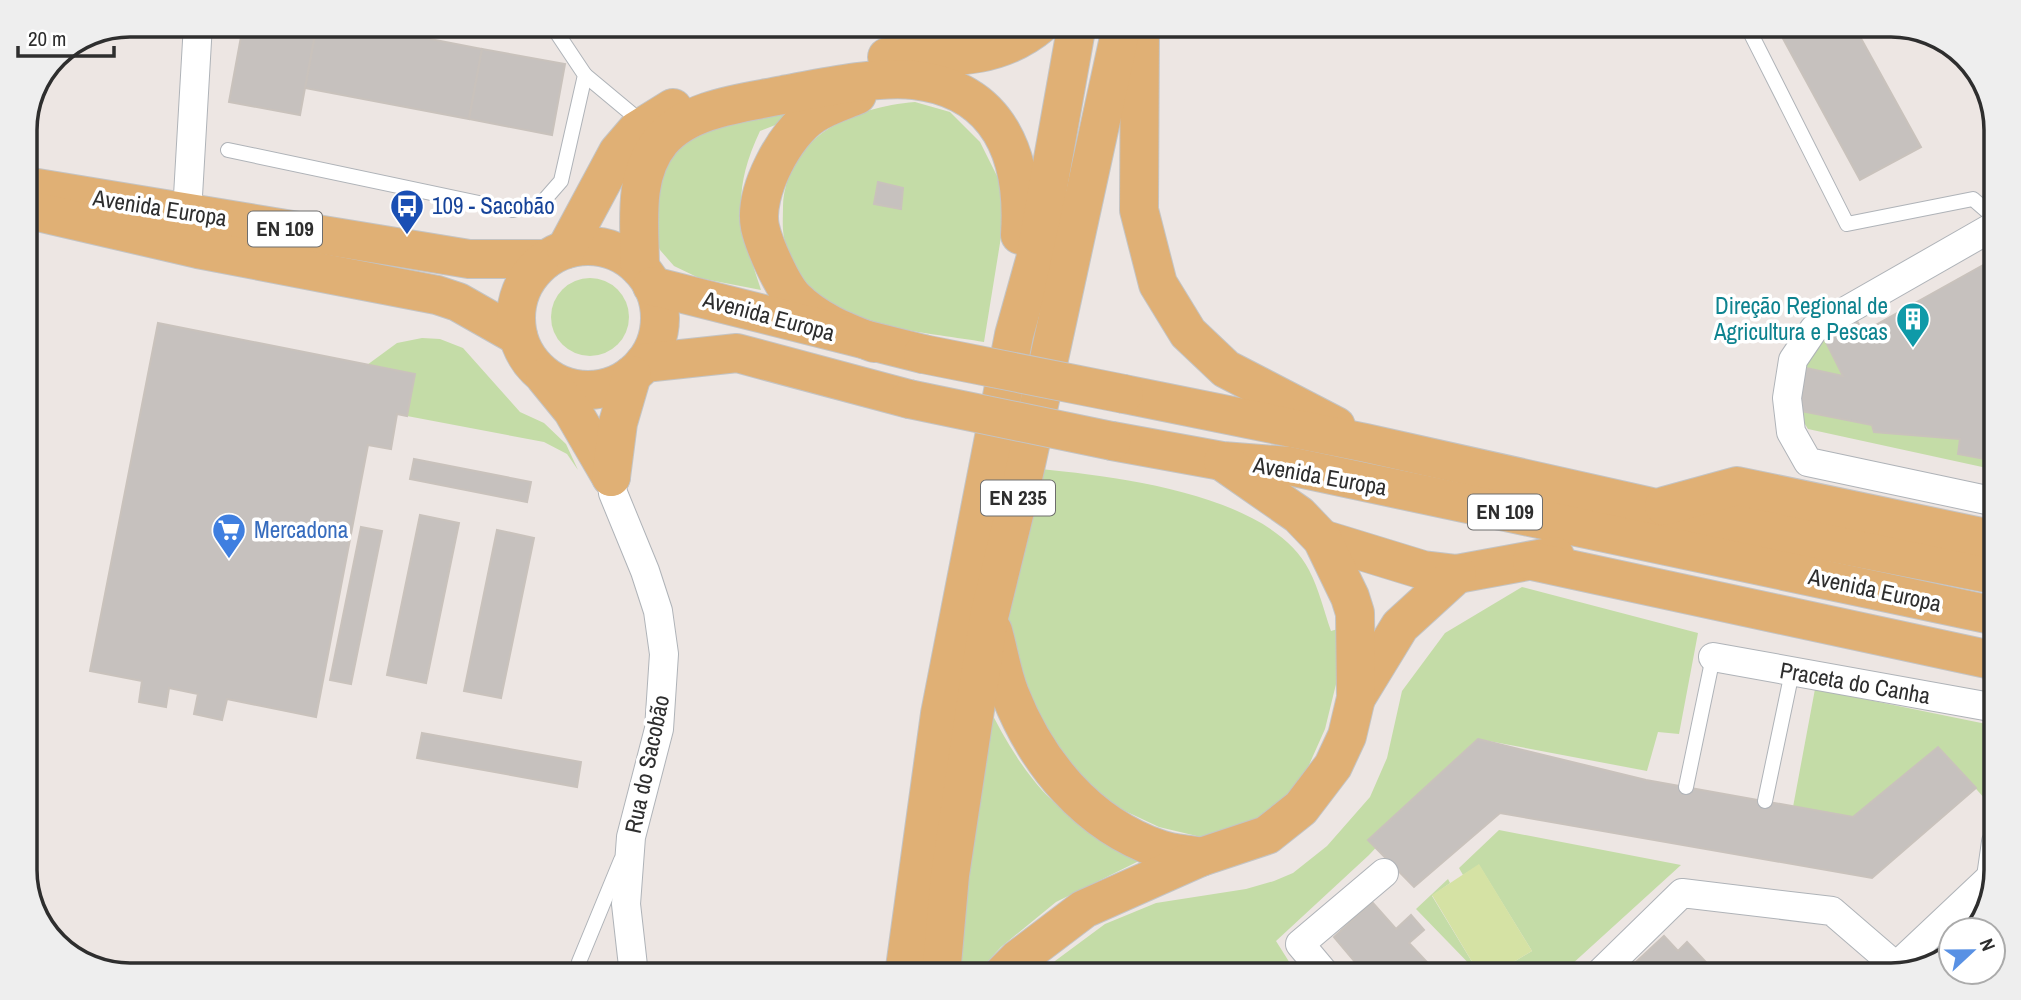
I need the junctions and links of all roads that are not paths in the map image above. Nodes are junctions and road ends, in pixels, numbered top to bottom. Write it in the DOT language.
graph roads {
  1 [pos="197,37"];
  2 [pos="560,37"];
  3 [pos="1026,37"];
  4 [pos="1075,37"];
  5 [pos="1119,37"];
  6 [pos="1140,37"];
  7 [pos="1752,37"];
  8 [pos="585,75"];
  9 [pos="887,80"];
  10 [pos="636,131"];
  11 [pos="228,150"];
  12 [pos="37,188"];
  13 [pos="1984,209"];
  14 [pos="37,212"];
  15 [pos="187,213"];
  16 [pos="1984,232"];
  17 [pos="556,254"];
  18 [pos="646,277"];
  19 [pos="1014,335"];
  20 [pos="518,336"];
  21 [pos="874,343"];
  22 [pos="638,369"];
  23 [pos="543,375"];
  24 [pos="1366,443"];
  25 [pos="1222,461"];
  26 [pos="611,477"];
  27 [pos="1984,499"];
  28 [pos="1656,508"];
  29 [pos="1984,537"];
  30 [pos="1322,539"];
  31 [pos="1532,561"];
  32 [pos="1787,571"];
  33 [pos="1984,573"];
  34 [pos="1457,574"];
  35 [pos="1984,612"];
  36 [pos="989,617"];
  37 [pos="1713,657"];
  38 [pos="1984,658"];
  39 [pos="1792,671"];
  40 [pos="1356,698"];
  41 [pos="1984,706"];
  42 [pos="1686,787"];
  43 [pos="1765,802"];
  44 [pos="631,836"];
  45 [pos="1202,857"];
  46 [pos="1384,873"];
  47 [pos="1976,909"];
  48 [pos="1904,962"];
  49 [pos="581,963"];
  50 [pos="633,963"];
  51 [pos="906,963"];
  52 [pos="942,963"];
  53 [pos="1014,963"];
  54 [pos="1316,963"];
  55 [pos="1610,963"];
  56 [pos="1884,963"];
  1 -- 15 [label="street"];
  2 -- 8 [label="lane"];
  3 -- 10 [label="main road"];
  4 -- 19 [label="main road, EN 235"];
  5 -- 36 [label="main road, EN 235"];
  6 -- 24 [label="main road"];
  7 -- 13 [label="lane"];
  8 -- 10 [label="lane"];
  8 -- 11 [label="lane"];
  9 -- 18 [label="main road"];
  9 -- 19 [label="main road"];
  9 -- 21 [label="main road"];
  10 -- 17 [label="main road"];
  12 -- 15 [label="main road, Avenida Europa / EN 109"];
  14 -- 20 [label="main road, Avenida Europa / EN 109"];
  15 -- 17 [label="main road, Avenida Europa / EN 109"];
  16 -- 27 [label="street"];
  17 -- 18 [label="main road, Avenida Europa / EN 109"];
  17 -- 20 [label="main road"];
  18 -- 21 [label="main road, Avenida Europa / EN 109"];
  18 -- 22 [label="main road"];
  19 -- 51 [label="main road, EN 235"];
  20 -- 23 [label="main road"];
  21 -- 24 [label="main road, Avenida Europa / EN 109, bridge"];
  22 -- 23 [label="main road, Avenida Europa / EN 109"];
  22 -- 25 [label="main road, Avenida Europa / EN 109, bridge"];
  22 -- 26 [label="main road"];
  23 -- 26 [label="main road"];
  24 -- 28 [label="main road, Avenida Europa / EN 109"];
  25 -- 30 [label="main road"];
  25 -- 32 [label="main road, Avenida Europa / EN 109"];
  26 -- 44 [label="street, Rua do Sacobão"];
  28 -- 29 [label="main road"];
  28 -- 33 [label="main road, Avenida Europa / EN 109"];
  30 -- 34 [label="main road"];
  30 -- 40 [label="main road"];
  31 -- 32 [label="main road"];
  31 -- 34 [label="main road"];
  31 -- 38 [label="main road"];
  32 -- 35 [label="main road, Avenida Europa / EN 109"];
  34 -- 40 [label="main road"];
  36 -- 45 [label="main road"];
  36 -- 52 [label="main road, EN 235"];
  37 -- 39 [label="street, Praceta do Canha"];
  37 -- 42 [label="lane"];
  39 -- 41 [label="street, Praceta do Canha"];
  39 -- 43 [label="lane"];
  40 -- 45 [label="main road"];
  44 -- 49 [label="lane"];
  44 -- 50 [label="street, Rua do Sacobão"];
  45 -- 53 [label="main road"];
  46 -- 54 [label="street"];
  47 -- 48 [label="street"];
  55 -- 56 [label="street"];
}
